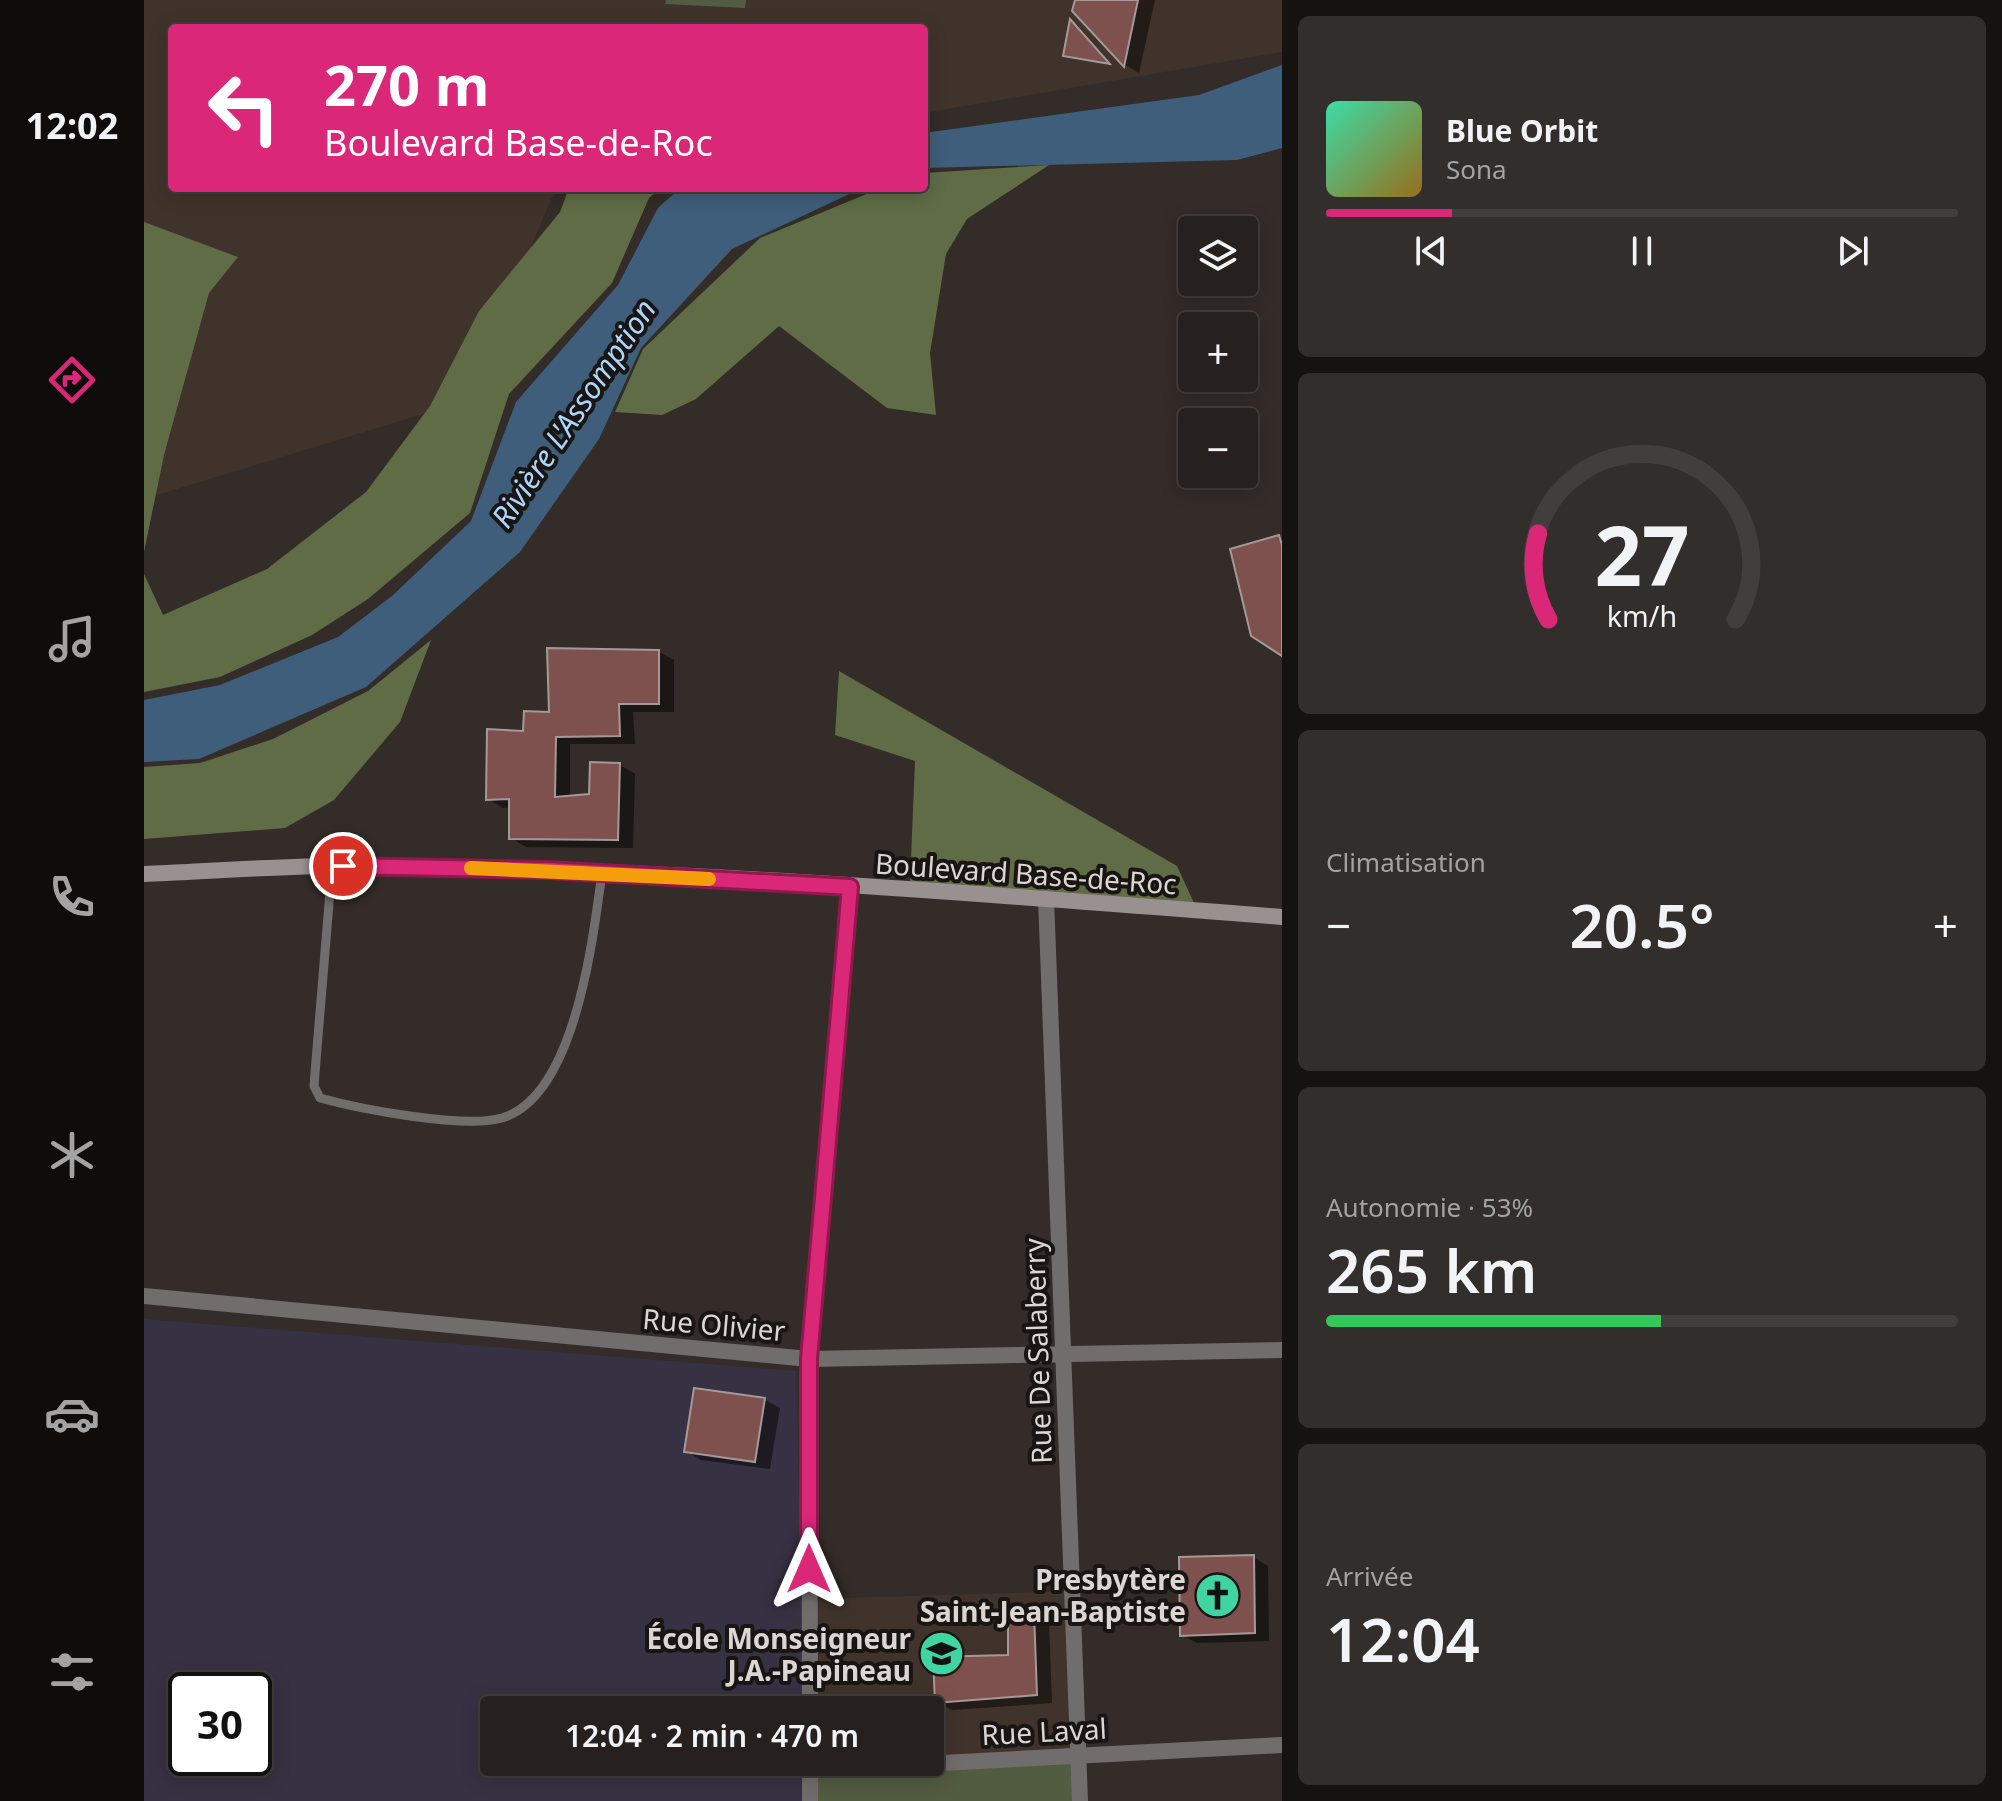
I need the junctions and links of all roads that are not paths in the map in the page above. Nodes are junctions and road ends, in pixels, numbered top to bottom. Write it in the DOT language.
graph roads {
  1 [pos="332,867"];
  2 [pos="602,873"];
  3 [pos="144,874"];
  4 [pos="850,887"];
  5 [pos="1046,898"];
  6 [pos="1282,917"];
  7 [pos="144,1296"];
  8 [pos="1282,1350"];
  9 [pos="1063,1354"];
  10 [pos="809,1359"];
  11 [pos="810,1696"];
  12 [pos="1282,1745"];
  13 [pos="1079,1756"];
  14 [pos="944,1761"];
  15 [pos="810,1776"];
  16 [pos="810,1801"];
  17 [pos="1080,1801"];
  1 -- 2 [label="street, Boulevard Base-de-Roc"];
  1 -- 2 [label="lane"];
  1 -- 3 [label="street, Boulevard Base-de-Roc"];
  2 -- 4 [label="street, Boulevard Base-de-Roc"];
  4 -- 5 [label="street, Boulevard Base-de-Roc"];
  4 -- 10 [label="street"];
  5 -- 6 [label="street, Boulevard Base-de-Roc"];
  5 -- 9 [label="street, Rue De Salaberry"];
  7 -- 10 [label="street, Rue Olivier"];
  8 -- 9 [label="street, Rue Olivier"];
  9 -- 10 [label="street, Rue Olivier"];
  9 -- 13 [label="street, Rue De Salaberry"];
  10 -- 11 [label="street"];
  12 -- 13 [label="street, Rue Laval"];
  13 -- 14 [label="street, Rue Laval"];
  13 -- 17 [label="street, Rue De Salaberry"];
  15 -- 16 [label="street"];
}
